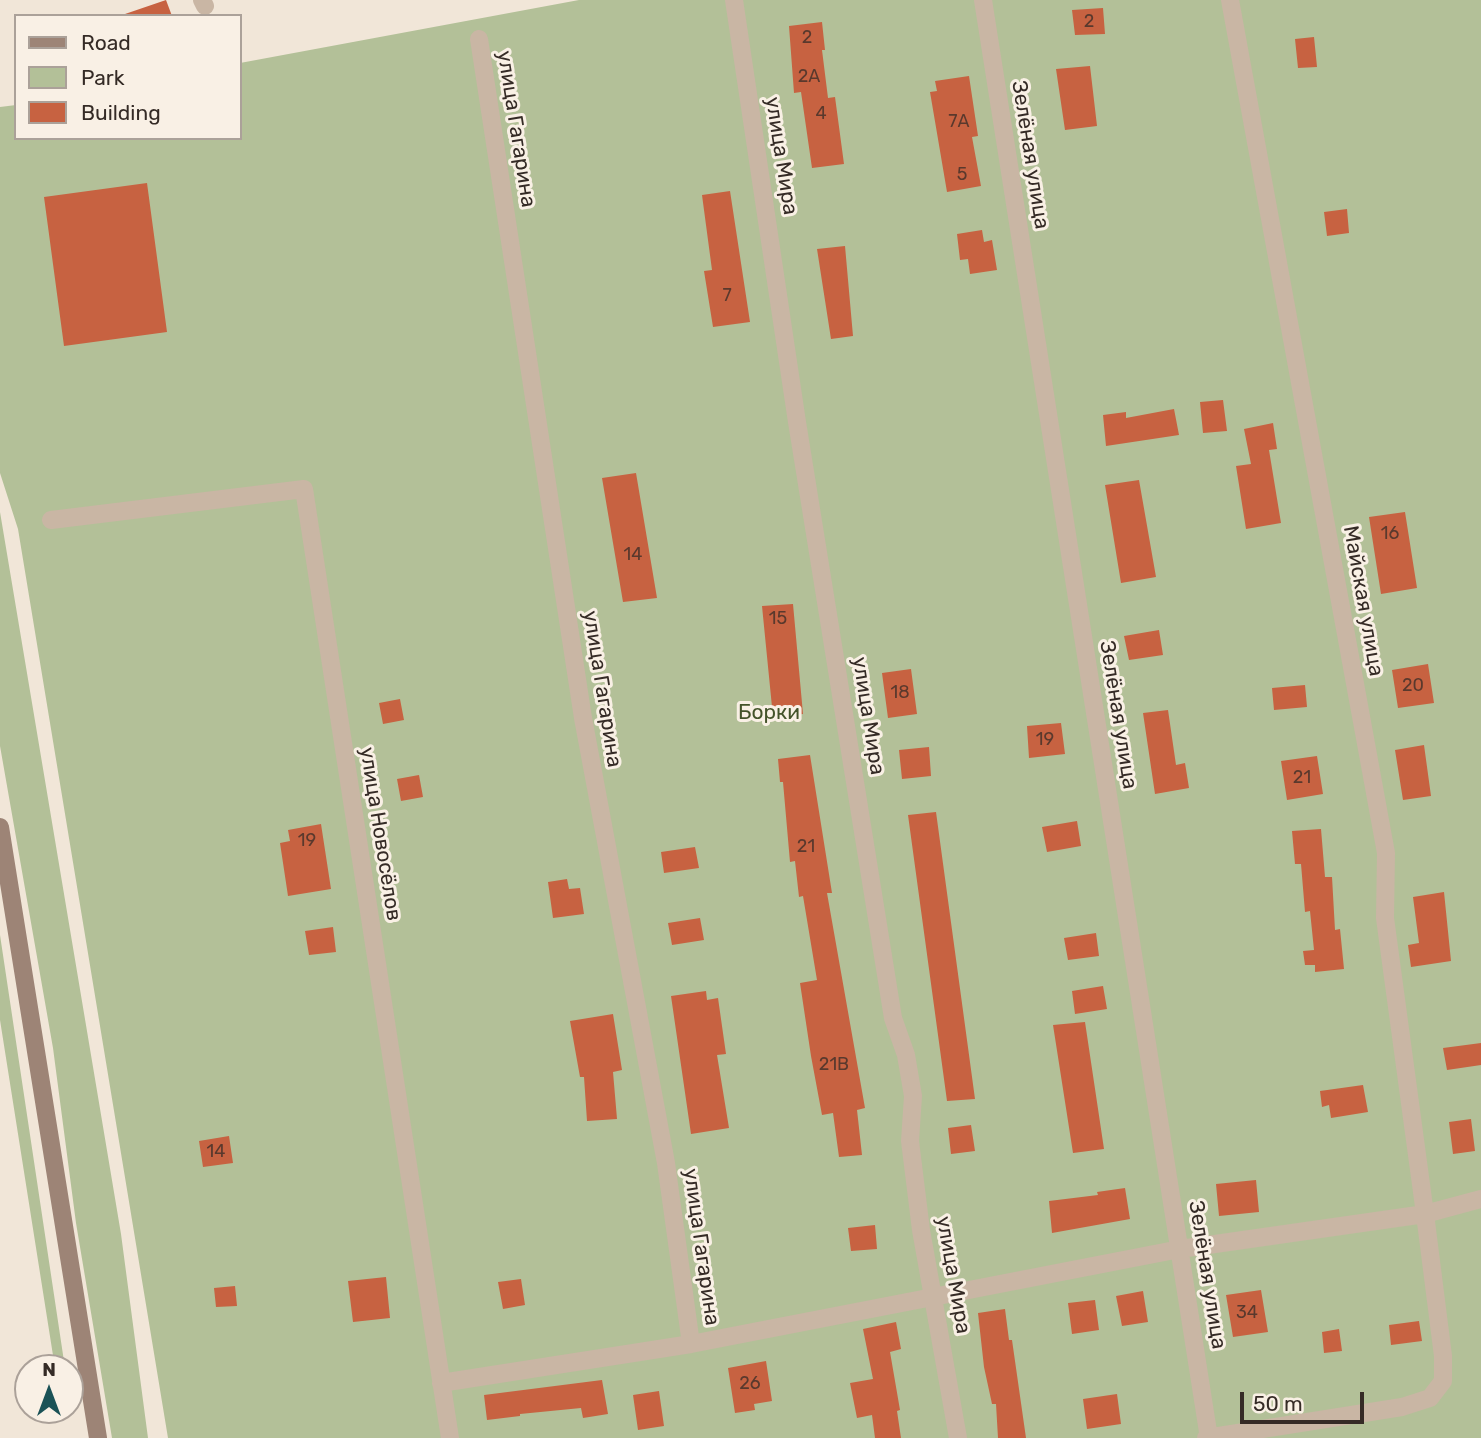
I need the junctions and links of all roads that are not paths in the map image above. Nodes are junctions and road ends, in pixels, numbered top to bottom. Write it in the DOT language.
graph roads {
  1 [pos="734,0"];
  2 [pos="983,0"];
  3 [pos="1230,0"];
  4 [pos="479,38"];
  5 [pos="51,520"];
  6 [pos="0,827"];
  7 [pos="1481,1199"];
  8 [pos="1426,1214"];
  9 [pos="1180,1249"];
  10 [pos="935,1298"];
  11 [pos="691,1344"];
  12 [pos="441,1383"];
  13 [pos="98,1438"];
  14 [pos="450,1438"];
  15 [pos="958,1438"];
  16 [pos="1208,1438"];
  1 -- 10 [label="street, улица Мира"];
  2 -- 9 [label="street, Зелёная улица"];
  3 -- 8 [label="street, Майская улица"];
  4 -- 11 [label="street, улица Гагарина"];
  5 -- 12 [label="street, улица Новосёлов"];
  6 -- 13 [label="street"];
  7 -- 8 [label="street"];
  8 -- 9 [label="street"];
  8 -- 16 [label="street, Майская улица"];
  9 -- 10 [label="street"];
  9 -- 16 [label="street, Зелёная улица"];
  10 -- 11 [label="street"];
  10 -- 15 [label="street, улица Мира"];
  11 -- 12 [label="street"];
  12 -- 14 [label="street, улица Новосёлов"];
}
